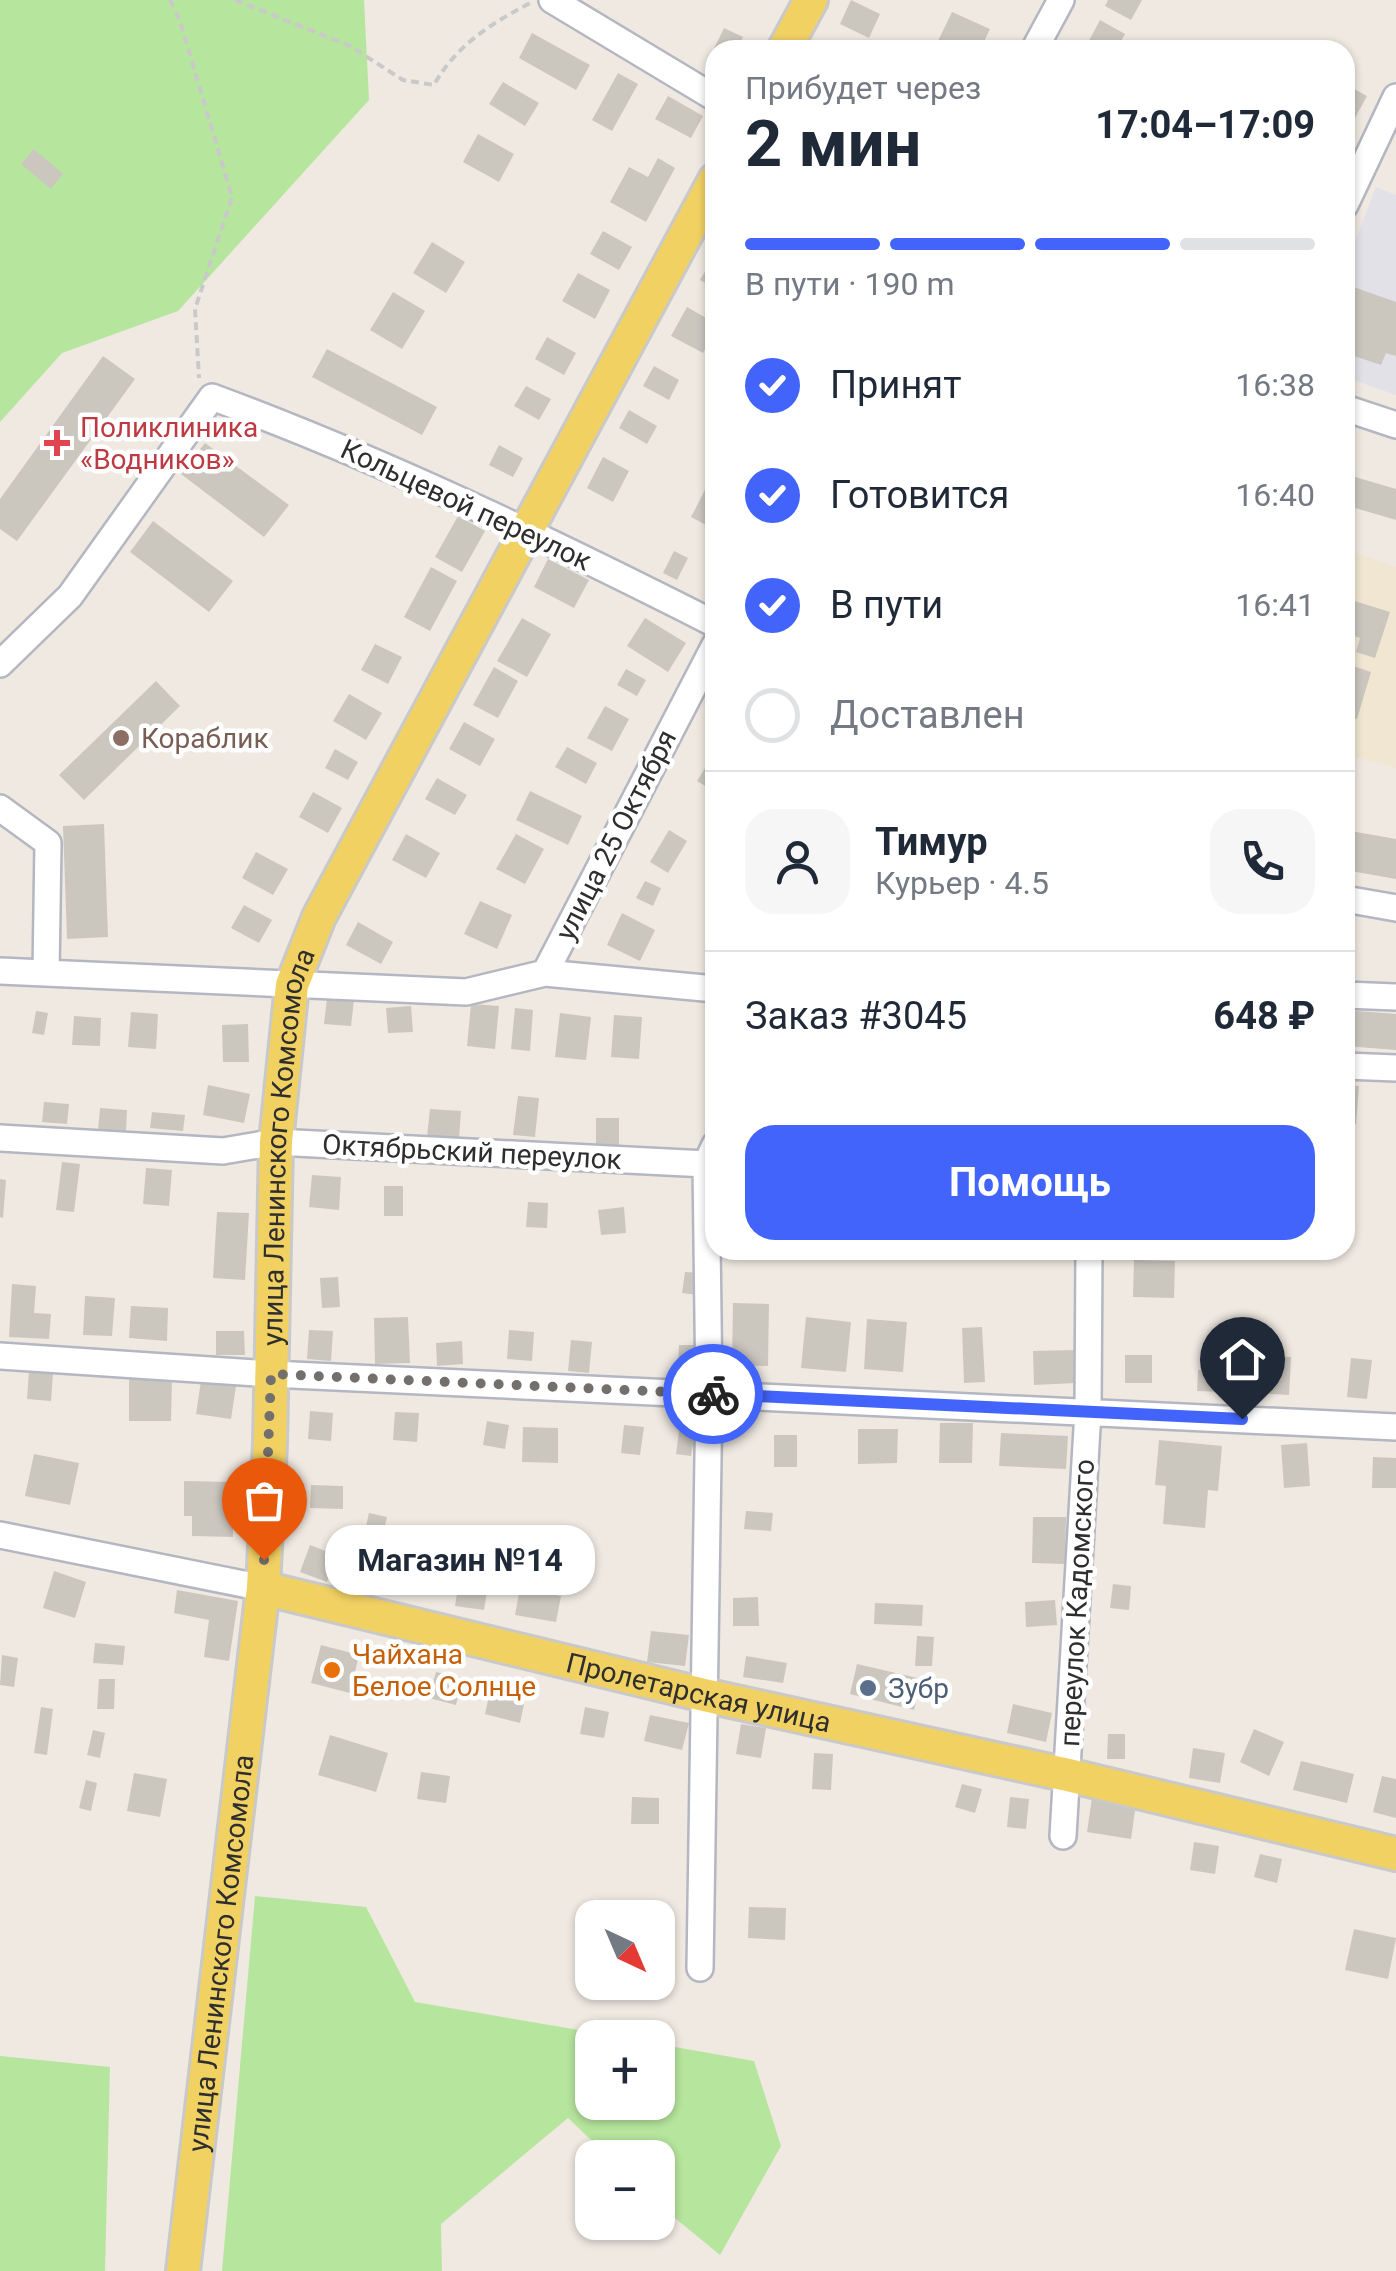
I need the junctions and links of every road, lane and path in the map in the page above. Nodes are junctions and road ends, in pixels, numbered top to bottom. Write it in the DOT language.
graph roads {
  1 [pos="170,0"];
  2 [pos="235,0"];
  3 [pos="537,0"];
  4 [pos="552,0"];
  5 [pos="810,0"];
  6 [pos="1061,0"];
  7 [pos="789,40"];
  8 [pos="1039,40"];
  9 [pos="705,92"];
  10 [pos="1396,97"];
  11 [pos="1355,184"];
  12 [pos="705,198"];
  13 [pos="207,405"];
  14 [pos="1355,411"];
  15 [pos="1396,425"];
  16 [pos="526,528"];
  17 [pos="705,619"];
  18 [pos="705,663"];
  19 [pos="0,664"];
  20 [pos="0,808"];
  21 [pos="1355,902"];
  22 [pos="1396,908"];
  23 [pos="0,972"];
  24 [pos="546,973"];
  25 [pos="46,974"];
  26 [pos="292,984"];
  27 [pos="705,988"];
  28 [pos="1355,995"];
  29 [pos="1396,997"];
  30 [pos="1355,1066"];
  31 [pos="1396,1068"];
  32 [pos="0,1138"];
  33 [pos="276,1142"];
  34 [pos="705,1154"];
  35 [pos="710,1260"];
  36 [pos="1089,1260"];
  37 [pos="0,1356"];
  38 [pos="271,1374"];
  39 [pos="709,1394"];
  40 [pos="1088,1412"];
  41 [pos="1396,1427"];
  42 [pos="0,1534"];
  43 [pos="263,1588"];
  44 [pos="704,1695"];
  45 [pos="1068,1776"];
  46 [pos="1064,1836"];
  47 [pos="1396,1854"];
  48 [pos="700,1968"];
  49 [pos="183,2271"];
  1 -- 13 [label="path"];
  2 -- 3 [label="path"];
  4 -- 9 [label="street"];
  5 -- 7 [label="main road"];
  6 -- 8 [label="street"];
  10 -- 11 [label="street"];
  12 -- 16 [label="main road, улица Ленинского Комсомола"];
  13 -- 16 [label="street, Кольцевой переулок"];
  13 -- 19 [label="street"];
  14 -- 15 [label="street"];
  16 -- 17 [label="street, Кольцевой переулок"];
  16 -- 26 [label="main road, улица Ленинского Комсомола"];
  18 -- 24 [label="street, улица 25 Октября"];
  20 -- 25 [label="street"];
  21 -- 22 [label="street"];
  23 -- 25 [label="street"];
  24 -- 26 [label="street"];
  24 -- 27 [label="street"];
  25 -- 26 [label="street"];
  26 -- 33 [label="main road, улица Ленинского Комсомола"];
  28 -- 29 [label="street"];
  30 -- 31 [label="street"];
  32 -- 33 [label="street, Октябрьский переулок"];
  33 -- 34 [label="street, Октябрьский переулок"];
  33 -- 38 [label="main road, улица Ленинского Комсомола"];
  35 -- 39 [label="street"];
  36 -- 40 [label="street, переулок Кадомского"];
  37 -- 38 [label="street"];
  38 -- 39 [label="street"];
  38 -- 43 [label="main road, улица Ленинского Комсомола"];
  39 -- 40 [label="street"];
  39 -- 44 [label="street"];
  40 -- 41 [label="street"];
  40 -- 45 [label="street, переулок Кадомского"];
  42 -- 43 [label="street, Пролетарская улица"];
  43 -- 44 [label="main road, Пролетарская улица"];
  43 -- 49 [label="main road, улица Ленинского Комсомола"];
  44 -- 45 [label="main road, Пролетарская улица"];
  44 -- 48 [label="street"];
  45 -- 46 [label="street, переулок Кадомского"];
  45 -- 47 [label="main road, Пролетарская улица"];
}
